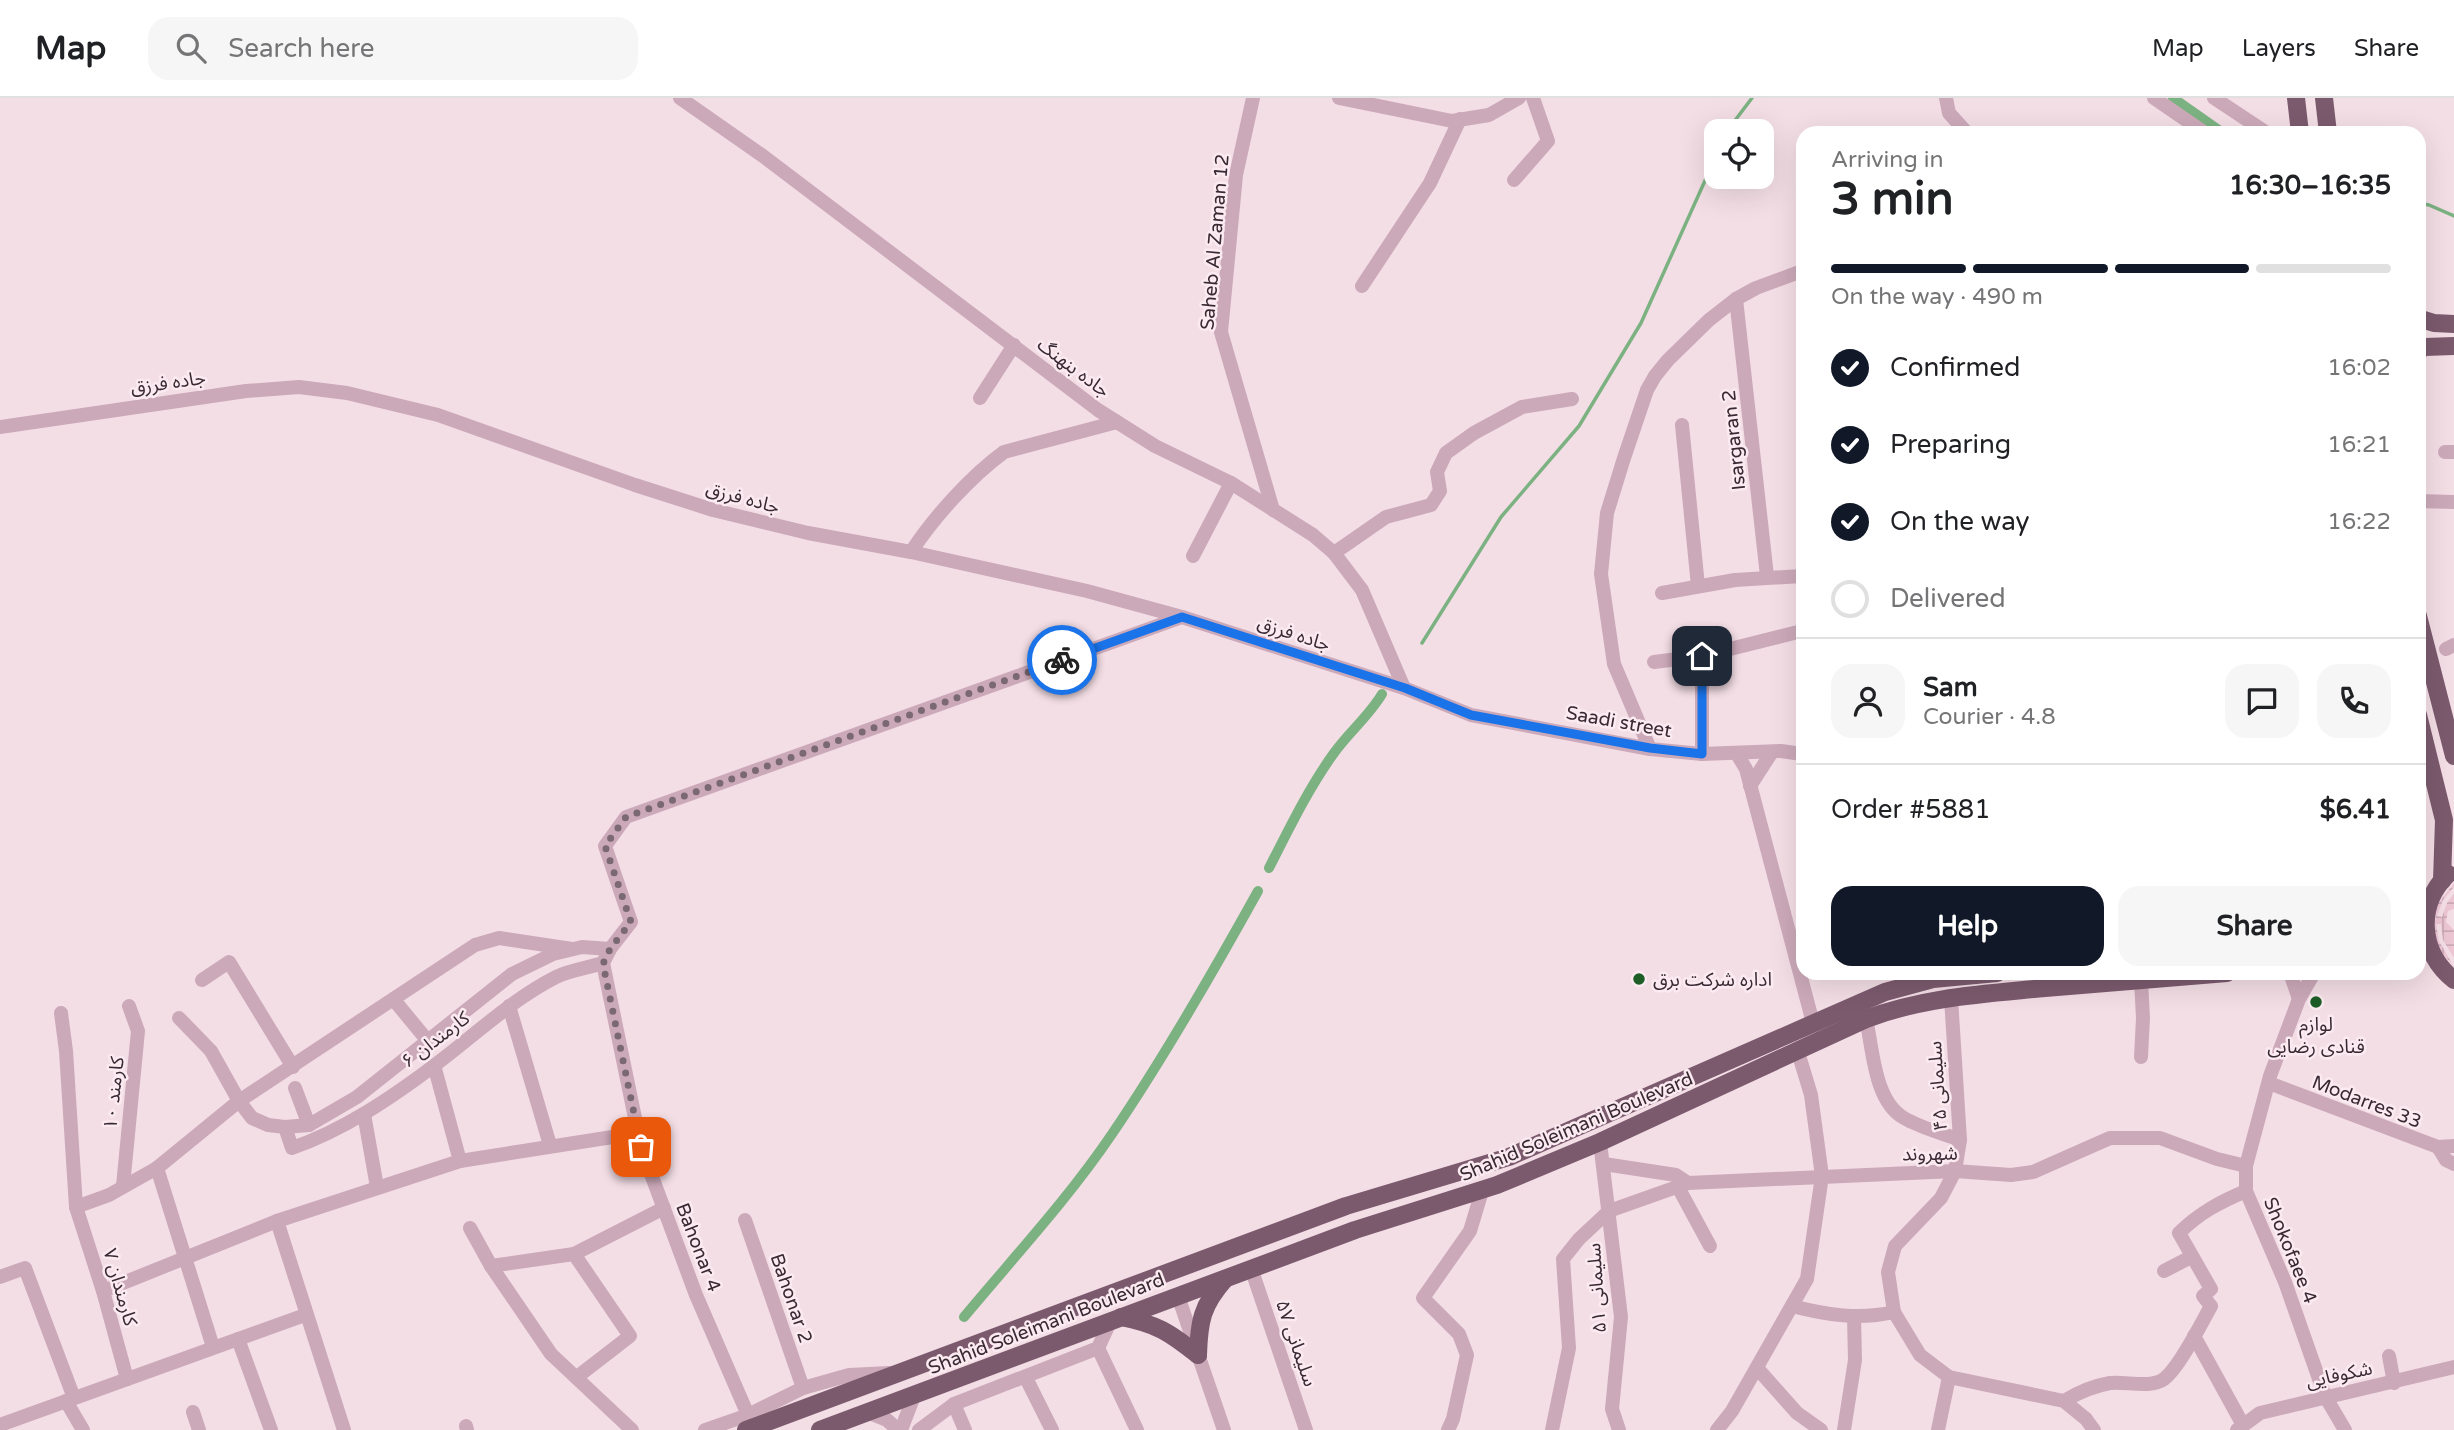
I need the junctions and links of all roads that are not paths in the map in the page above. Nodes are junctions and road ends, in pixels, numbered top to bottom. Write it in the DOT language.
graph roads {
  1 [pos="680,98"];
  2 [pos="1253,98"];
  3 [pos="1339,98"];
  4 [pos="1515,98"];
  5 [pos="1533,98"];
  6 [pos="1946,98"];
  7 [pos="2154,98"];
  8 [pos="2214,98"];
  9 [pos="2296,98"];
  10 [pos="2324,98"];
  11 [pos="1370,101"];
  12 [pos="1461,119"];
  13 [pos="1961,126"];
  14 [pos="2194,126"];
  15 [pos="2256,126"];
  16 [pos="2299,126"];
  17 [pos="2327,126"];
  18 [pos="1514,180"];
  19 [pos="1796,273"];
  20 [pos="1362,286"];
  21 [pos="1736,299"];
  22 [pos="2426,320"];
  23 [pos="2454,324"];
  24 [pos="1014,345"];
  25 [pos="2454,346"];
  26 [pos="2426,349"];
  27 [pos="979,398"];
  28 [pos="1573,399"];
  29 [pos="1117,422"];
  30 [pos="1682,425"];
  31 [pos="0,427"];
  32 [pos="1231,483"];
  33 [pos="2426,501"];
  34 [pos="2454,502"];
  35 [pos="1273,510"];
  36 [pos="911,552"];
  37 [pos="1334,553"];
  38 [pos="1193,556"];
  39 [pos="1766,576"];
  40 [pos="1796,576"];
  41 [pos="1698,586"];
  42 [pos="1662,593"];
  43 [pos="1182,617"];
  44 [pos="1796,632"];
  45 [pos="2426,647"];
  46 [pos="1702,656"];
  47 [pos="1654,662"];
  48 [pos="1405,688"];
  49 [pos="1471,715"];
  50 [pos="2426,744"];
  51 [pos="1650,748"];
  52 [pos="1772,752"];
  53 [pos="1702,754"];
  54 [pos="1737,754"];
  55 [pos="1796,754"];
  56 [pos="2454,756"];
  57 [pos="2454,762"];
  58 [pos="2432,766"];
  59 [pos="1750,786"];
  60 [pos="2448,875"];
  61 [pos="2426,902"];
  62 [pos="2426,938"];
  63 [pos="610,949"];
  64 [pos="572,950"];
  65 [pos="1796,959"];
  66 [pos="603,964"];
  67 [pos="2426,969"];
  68 [pos="2451,978"];
  69 [pos="202,980"];
  70 [pos="1802,980"];
  71 [pos="1933,980"];
  72 [pos="2141,980"];
  73 [pos="2292,980"];
  74 [pos="2310,980"];
  75 [pos="1951,998"];
  76 [pos="2299,999"];
  77 [pos="394,1000"];
  78 [pos="129,1006"];
  79 [pos="509,1006"];
  80 [pos="61,1013"];
  81 [pos="179,1017"];
  82 [pos="1866,1019"];
  83 [pos="1813,1023"];
  84 [pos="427,1040"];
  85 [pos="1798,1052"];
  86 [pos="2141,1057"];
  87 [pos="1730,1060"];
  88 [pos="434,1065"];
  89 [pos="293,1067"];
  90 [pos="1739,1079"];
  91 [pos="2269,1080"];
  92 [pos="295,1088"];
  93 [pos="239,1101"];
  94 [pos="364,1114"];
  95 [pos="309,1125"];
  96 [pos="285,1127"];
  97 [pos="638,1133"];
  98 [pos="1960,1140"];
  99 [pos="1600,1142"];
  100 [pos="550,1145"];
  101 [pos="2454,1146"];
  102 [pos="2438,1147"];
  103 [pos="460,1161"];
  104 [pos="1604,1164"];
  105 [pos="2454,1164"];
  106 [pos="2246,1166"];
  107 [pos="157,1168"];
  108 [pos="1955,1171"];
  109 [pos="1822,1176"];
  110 [pos="1683,1185"];
  111 [pos="123,1186"];
  112 [pos="376,1187"];
  113 [pos="1482,1191"];
  114 [pos="2246,1191"];
  115 [pos="76,1207"];
  116 [pos="664,1208"];
  117 [pos="1609,1211"];
  118 [pos="745,1220"];
  119 [pos="277,1222"];
  120 [pos="470,1228"];
  121 [pos="1710,1246"];
  122 [pos="574,1254"];
  123 [pos="2191,1257"];
  124 [pos="185,1259"];
  125 [pos="491,1266"];
  126 [pos="1251,1268"];
  127 [pos="2164,1271"];
  128 [pos="1169,1272"];
  129 [pos="0,1277"];
  130 [pos="1227,1277"];
  131 [pos="103,1291"];
  132 [pos="1178,1296"];
  133 [pos="1792,1306"];
  134 [pos="1894,1312"];
  135 [pos="305,1315"];
  136 [pos="1854,1316"];
  137 [pos="1115,1320"];
  138 [pos="2194,1336"];
  139 [pos="238,1339"];
  140 [pos="212,1347"];
  141 [pos="1098,1348"];
  142 [pos="1198,1355"];
  143 [pos="2389,1356"];
  144 [pos="2454,1367"];
  145 [pos="1757,1368"];
  146 [pos="904,1372"];
  147 [pos="577,1377"];
  148 [pos="1949,1377"];
  149 [pos="1026,1378"];
  150 [pos="127,1379"];
  151 [pos="2394,1382"];
  152 [pos="803,1388"];
  153 [pos="914,1396"];
  154 [pos="2325,1396"];
  155 [pos="70,1399"];
  156 [pos="2064,1401"];
  157 [pos="954,1404"];
  158 [pos="193,1412"];
  159 [pos="867,1412"];
  160 [pos="747,1422"];
  161 [pos="0,1425"];
  162 [pos="834,1427"];
  163 [pos="2240,1427"];
  164 [pos="83,1430"];
  165 [pos="199,1430"];
  166 [pos="271,1430"];
  167 [pos="344,1430"];
  168 [pos="632,1430"];
  169 [pos="705,1430"];
  170 [pos="820,1430"];
  171 [pos="899,1430"];
  172 [pos="919,1430"];
  173 [pos="965,1430"];
  174 [pos="1052,1430"];
  175 [pos="1137,1430"];
  176 [pos="1224,1430"];
  177 [pos="1306,1430"];
  178 [pos="1448,1430"];
  179 [pos="1552,1430"];
  180 [pos="1619,1430"];
  181 [pos="1717,1430"];
  182 [pos="1821,1430"];
  183 [pos="1844,1430"];
  184 [pos="1938,1430"];
  185 [pos="2094,1430"];
  186 [pos="2345,1430"];
  1 -- 24 [label="street, جاده بنهنگ"];
  2 -- 35 [label="street, Saheb Al Zaman 12"];
  3 -- 11 [label="street"];
  4 -- 12 [label="street"];
  5 -- 18 [label="street"];
  6 -- 13 [label="street"];
  7 -- 14 [label="street"];
  8 -- 15 [label="street"];
  9 -- 16 [label="main road"];
  10 -- 17 [label="main road"];
  11 -- 12 [label="street"];
  12 -- 20 [label="street"];
  19 -- 21 [label="street"];
  21 -- 39 [label="street, Isargaran 2"];
  21 -- 51 [label="street"];
  22 -- 23 [label="main road"];
  24 -- 27 [label="street"];
  24 -- 29 [label="street, جاده بنهنگ"];
  25 -- 26 [label="main road"];
  28 -- 37 [label="street"];
  29 -- 32 [label="street, جاده بنهنگ"];
  29 -- 36 [label="street"];
  30 -- 41 [label="street"];
  31 -- 36 [label="street, جاده فرزق"];
  32 -- 35 [label="street, جاده بنهنگ"];
  32 -- 38 [label="street"];
  33 -- 34 [label="street"];
  35 -- 37 [label="street, جاده بنهنگ"];
  36 -- 43 [label="street, جاده فرزق"];
  37 -- 48 [label="street, جاده بنهنگ"];
  39 -- 40 [label="street"];
  39 -- 41 [label="street"];
  41 -- 42 [label="street"];
  43 -- 48 [label="street, جاده فرزق"];
  43 -- 63 [label="street"];
  44 -- 46 [label="street"];
  45 -- 56 [label="main road"];
  46 -- 47 [label="street"];
  46 -- 53 [label="street"];
  48 -- 49 [label="street, جاده فرزق"];
  49 -- 51 [label="street, Saadi street"];
  50 -- 58 [label="main road"];
  51 -- 53 [label="street, Saadi street"];
  52 -- 54 [label="street, Saadi street"];
  52 -- 55 [label="street, Saadi street"];
  52 -- 59 [label="street"];
  53 -- 54 [label="street, Saadi street"];
  54 -- 59 [label="street"];
  57 -- 58 [label="main road"];
  58 -- 60 [label="main road"];
  59 -- 65 [label="street"];
  60 -- 61 [label="main road"];
  62 -- 68 [label="main road"];
  63 -- 64 [label="street"];
  63 -- 66 [label="street"];
  64 -- 77 [label="street"];
  64 -- 84 [label="street"];
  66 -- 79 [label="street, کارمندان ۶"];
  66 -- 97 [label="street, Bahonar 4"];
  67 -- 68 [label="main road"];
  69 -- 89 [label="street"];
  70 -- 83 [label="street"];
  71 -- 83 [label="main road, Shahid Soleimani Boulevard"];
  72 -- 75 [label="main road, Shahid Soleimani Boulevard"];
  72 -- 86 [label="street"];
  73 -- 76 [label="street"];
  74 -- 76 [label="street, Shokofaee 4"];
  75 -- 82 [label="main road, Shahid Soleimani Boulevard"];
  75 -- 98 [label="street, سلیمانی ۴۵"];
  76 -- 91 [label="street, Shokofaee 4"];
  77 -- 84 [label="street"];
  77 -- 89 [label="street"];
  78 -- 111 [label="street, کارمند ۱۰"];
  79 -- 88 [label="street, کارمندان ۶"];
  79 -- 100 [label="street"];
  80 -- 115 [label="street, کارمندان ۷"];
  81 -- 93 [label="street"];
  82 -- 85 [label="main road, Shahid Soleimani Boulevard"];
  82 -- 98 [label="street"];
  83 -- 87 [label="main road, Shahid Soleimani Boulevard"];
  84 -- 95 [label="street"];
  85 -- 90 [label="main road, Shahid Soleimani Boulevard"];
  85 -- 109 [label="street"];
  87 -- 90 [label="main road"];
  87 -- 128 [label="main road, Shahid Soleimani Boulevard"];
  88 -- 94 [label="street, کارمندان ۶"];
  88 -- 103 [label="street"];
  89 -- 93 [label="street"];
  90 -- 99 [label="main road, Shahid Soleimani Boulevard"];
  91 -- 102 [label="street, Modarres 33"];
  91 -- 106 [label="street, Shokofaee 4"];
  92 -- 95 [label="street"];
  93 -- 96 [label="street"];
  93 -- 107 [label="street"];
  94 -- 96 [label="street, کارمندان ۶"];
  94 -- 112 [label="street"];
  95 -- 96 [label="street"];
  97 -- 100 [label="street"];
  97 -- 116 [label="street, Bahonar 4"];
  98 -- 108 [label="street, سلیمانی ۴۵"];
  99 -- 104 [label="street, سلیمانی ۵۱"];
  99 -- 113 [label="main road, Shahid Soleimani Boulevard"];
  100 -- 103 [label="street"];
  101 -- 102 [label="street, Modarres 33"];
  102 -- 105 [label="street"];
  103 -- 112 [label="street"];
  104 -- 110 [label="street"];
  104 -- 117 [label="street, سلیمانی ۵۱"];
  106 -- 108 [label="street, شهروند"];
  106 -- 114 [label="street, Shokofaee 4"];
  107 -- 111 [label="street"];
  107 -- 124 [label="street"];
  108 -- 109 [label="street, شهروند"];
  108 -- 134 [label="street, سلیمانی ۴۵"];
  109 -- 110 [label="street, شهروند"];
  109 -- 133 [label="street"];
  110 -- 117 [label="street, شهروند"];
  110 -- 121 [label="street"];
  111 -- 115 [label="street"];
  112 -- 119 [label="street"];
  113 -- 126 [label="main road, Shahid Soleimani Boulevard"];
  113 -- 178 [label="street"];
  114 -- 123 [label="street"];
  114 -- 154 [label="street, Shokofaee 4"];
  115 -- 131 [label="street, کارمندان ۷"];
  116 -- 122 [label="street"];
  116 -- 160 [label="street, Bahonar 4"];
  117 -- 179 [label="street"];
  117 -- 180 [label="street, سلیمانی ۵۱"];
  118 -- 152 [label="street, Bahonar 2"];
  119 -- 124 [label="street"];
  119 -- 135 [label="street"];
  120 -- 125 [label="street"];
  122 -- 125 [label="street"];
  122 -- 147 [label="street"];
  123 -- 127 [label="street"];
  123 -- 138 [label="street"];
  124 -- 131 [label="street"];
  124 -- 140 [label="street"];
  125 -- 147 [label="street"];
  126 -- 130 [label="main road, Shahid Soleimani Boulevard"];
  126 -- 177 [label="street, سلیمانی ۵۷"];
  128 -- 132 [label="main road"];
  128 -- 146 [label="main road, Shahid Soleimani Boulevard"];
  129 -- 155 [label="street"];
  130 -- 132 [label="main road, Shahid Soleimani Boulevard"];
  130 -- 142 [label="main road"];
  131 -- 150 [label="street, کارمندان ۷"];
  132 -- 137 [label="main road, Shahid Soleimani Boulevard"];
  132 -- 142 [label="street"];
  133 -- 136 [label="street"];
  133 -- 145 [label="street"];
  134 -- 136 [label="street"];
  134 -- 148 [label="street"];
  135 -- 139 [label="street"];
  135 -- 167 [label="street"];
  136 -- 183 [label="street"];
  137 -- 141 [label="street"];
  137 -- 142 [label="main road"];
  137 -- 153 [label="main road, Shahid Soleimani Boulevard"];
  138 -- 156 [label="street"];
  138 -- 163 [label="street"];
  139 -- 140 [label="street"];
  139 -- 166 [label="street"];
  140 -- 150 [label="street"];
  141 -- 149 [label="street"];
  141 -- 175 [label="street"];
  142 -- 176 [label="street"];
  143 -- 151 [label="street"];
  144 -- 151 [label="street, شکوفایی"];
  145 -- 181 [label="street"];
  145 -- 182 [label="street"];
  146 -- 152 [label="street"];
  146 -- 160 [label="main road, Shahid Soleimani Boulevard"];
  147 -- 168 [label="street"];
  148 -- 156 [label="street"];
  148 -- 184 [label="street"];
  149 -- 157 [label="street"];
  149 -- 174 [label="street"];
  150 -- 155 [label="street"];
  151 -- 154 [label="street, شکوفایی"];
  152 -- 160 [label="street"];
  153 -- 159 [label="main road, Shahid Soleimani Boulevard"];
  153 -- 171 [label="street"];
  154 -- 163 [label="street, شکوفایی"];
  154 -- 186 [label="street, Shokofaee 4"];
  155 -- 161 [label="street"];
  155 -- 164 [label="street"];
  156 -- 185 [label="street"];
  157 -- 172 [label="street"];
  157 -- 173 [label="street"];
  158 -- 165 [label="street"];
  159 -- 162 [label="main road, Shahid Soleimani Boulevard"];
  159 -- 171 [label="street"];
  160 -- 169 [label="street"];
  162 -- 170 [label="main road, Shahid Soleimani Boulevard"];
}
